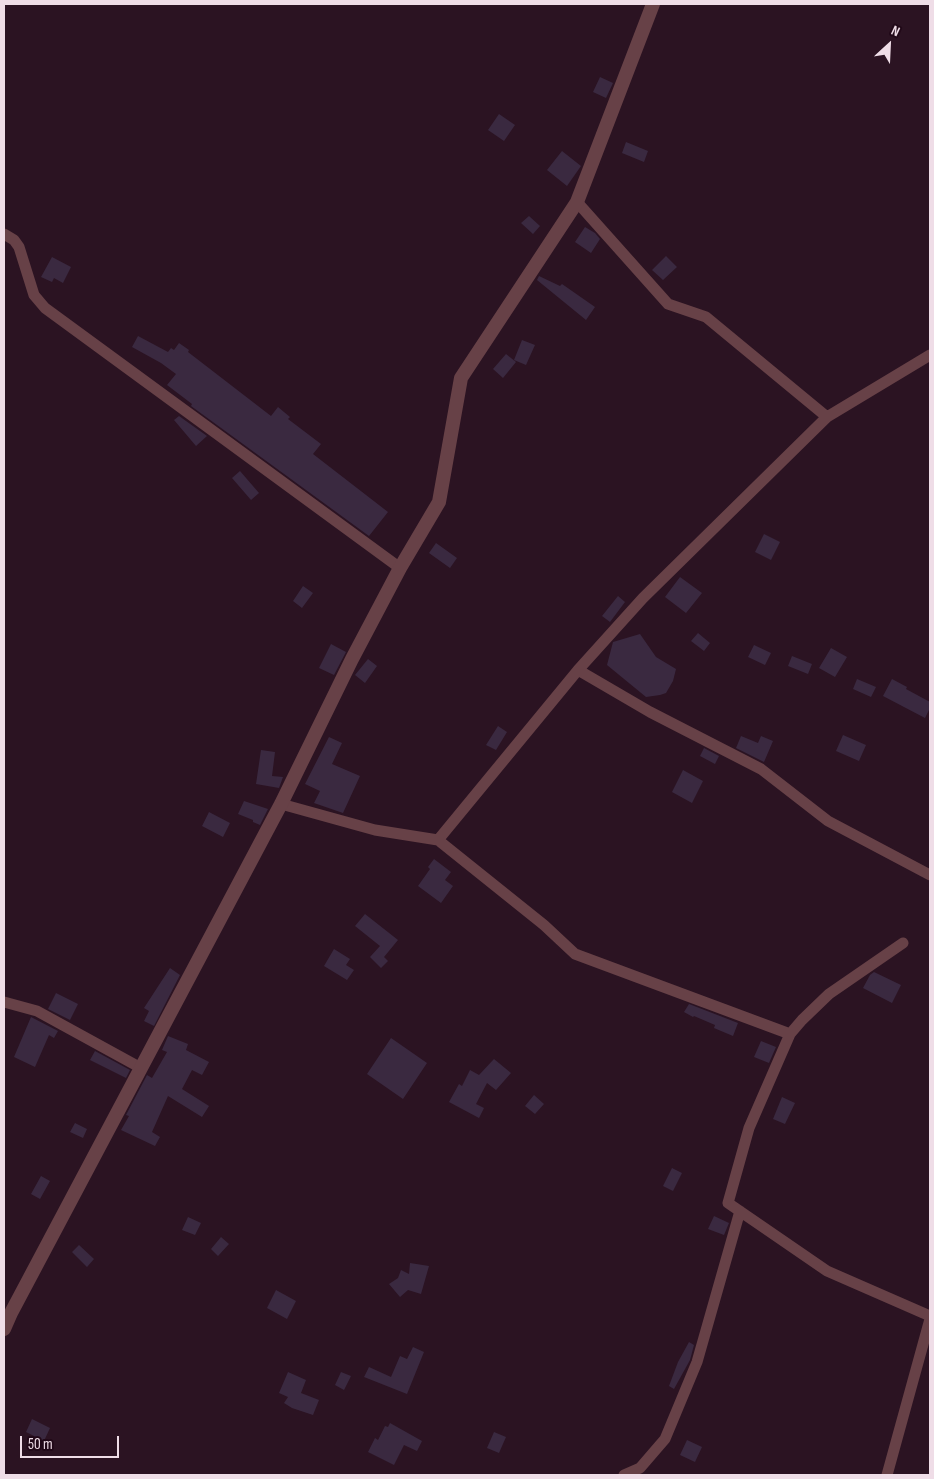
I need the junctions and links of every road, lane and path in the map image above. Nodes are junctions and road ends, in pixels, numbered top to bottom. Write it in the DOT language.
graph roads {
  1 [pos="653,4"];
  2 [pos="577,202"];
  3 [pos="4,234"];
  4 [pos="930,355"];
  5 [pos="827,417"];
  6 [pos="400,568"];
  7 [pos="578,670"];
  8 [pos="281,804"];
  9 [pos="438,840"];
  10 [pos="930,875"];
  11 [pos="903,943"];
  12 [pos="4,1002"];
  13 [pos="790,1034"];
  14 [pos="141,1068"];
  15 [pos="740,1211"];
  16 [pos="930,1318"];
  17 [pos="4,1329"];
  18 [pos="624,1475"];
  19 [pos="886,1475"];
  1 -- 2 [label="street"];
  2 -- 5 [label="street"];
  2 -- 6 [label="street"];
  3 -- 6 [label="street"];
  4 -- 5 [label="street"];
  5 -- 7 [label="street"];
  6 -- 8 [label="street"];
  7 -- 9 [label="street"];
  7 -- 10 [label="street"];
  8 -- 9 [label="street"];
  8 -- 14 [label="street"];
  9 -- 13 [label="street"];
  11 -- 13 [label="street"];
  12 -- 14 [label="street"];
  13 -- 15 [label="street"];
  14 -- 17 [label="street"];
  15 -- 16 [label="street"];
  15 -- 18 [label="street"];
  16 -- 19 [label="street"];
}
